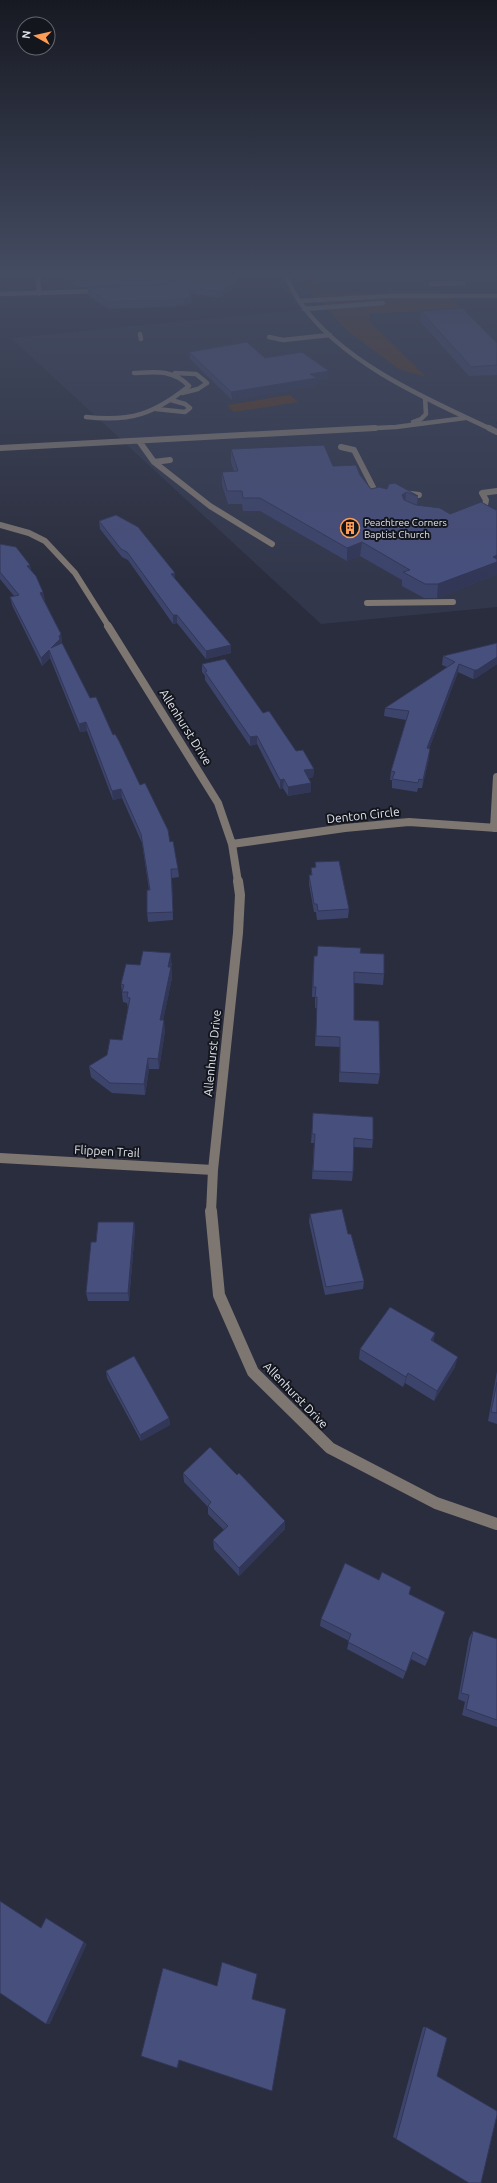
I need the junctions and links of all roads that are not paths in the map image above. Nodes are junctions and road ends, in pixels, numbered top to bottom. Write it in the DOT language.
graph roads {
  1 [pos="182,377"];
  2 [pos="200,377"];
  3 [pos="389,377"];
  4 [pos="180,393"];
  5 [pos="425,398"];
  6 [pos="171,400"];
  7 [pos="156,409"];
  8 [pos="86,417"];
  9 [pos="465,418"];
  10 [pos="396,427"];
  11 [pos="497,432"];
  12 [pos="139,441"];
  13 [pos="341,447"];
  14 [pos="0,448"];
  15 [pos="170,460"];
  16 [pos="154,462"];
  17 [pos="373,488"];
  18 [pos="388,490"];
  19 [pos="497,491"];
  20 [pos="396,492"];
  21 [pos="419,495"];
  22 [pos="384,498"];
  23 [pos="463,512"];
  24 [pos="0,525"];
  25 [pos="272,544"];
  26 [pos="453,602"];
  27 [pos="367,603"];
  28 [pos="497,777"];
  29 [pos="496,828"];
  30 [pos="232,844"];
  31 [pos="0,1158"];
  32 [pos="213,1170"];
  33 [pos="497,1524"];
  1 -- 4 [label="street"];
  2 -- 4 [label="street"];
  3 -- 5 [label="street"];
  4 -- 6 [label="street"];
  5 -- 9 [label="street"];
  5 -- 10 [label="street"];
  6 -- 7 [label="street"];
  6 -- 7 [label="street"];
  7 -- 8 [label="street"];
  9 -- 10 [label="street"];
  9 -- 11 [label="street"];
  10 -- 12 [label="street"];
  12 -- 14 [label="street"];
  12 -- 16 [label="street"];
  13 -- 17 [label="street"];
  15 -- 16 [label="street"];
  16 -- 25 [label="street"];
  17 -- 18 [label="street"];
  17 -- 22 [label="street"];
  19 -- 23 [label="street"];
  20 -- 21 [label="street"];
  24 -- 30 [label="street, Allenhurst Drive"];
  26 -- 27 [label="street"];
  28 -- 29 [label="street"];
  29 -- 30 [label="street, Denton Circle"];
  30 -- 32 [label="street, Allenhurst Drive"];
  31 -- 32 [label="street, Flippen Trail"];
  32 -- 33 [label="street, Allenhurst Drive"];
}
